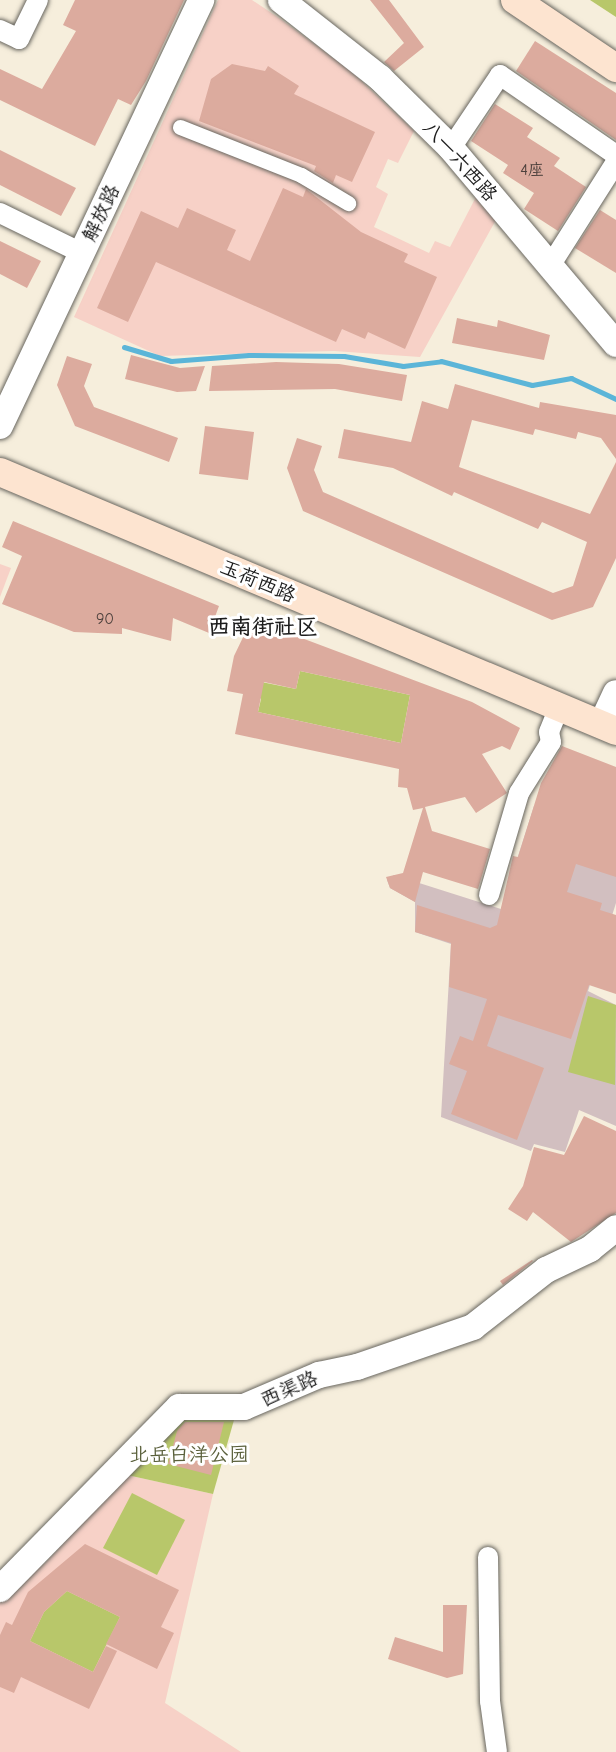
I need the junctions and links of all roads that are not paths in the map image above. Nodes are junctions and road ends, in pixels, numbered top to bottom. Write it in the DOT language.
graph roads {
  1 [pos="38,0"];
  2 [pos="201,0"];
  3 [pos="282,0"];
  4 [pos="515,0"];
  5 [pos="0,30"];
  6 [pos="616,68"];
  7 [pos="180,127"];
  8 [pos="451,148"];
  9 [pos="616,155"];
  10 [pos="616,162"];
  11 [pos="609,189"];
  12 [pos="348,203"];
  13 [pos="0,213"];
  14 [pos="82,253"];
  15 [pos="550,266"];
  16 [pos="616,344"];
  17 [pos="0,426"];
  18 [pos="0,472"];
  19 [pos="616,693"];
  20 [pos="559,707"];
  21 [pos="609,728"];
  22 [pos="489,895"];
  23 [pos="616,1228"];
  24 [pos="489,1557"];
  25 [pos="0,1589"];
  26 [pos="497,1752"];
  1 -- 5 [label="street"];
  2 -- 14 [label="street, 解放路"];
  3 -- 8 [label="street, 八一六西路"];
  4 -- 6 [label="main road"];
  7 -- 12 [label="street"];
  8 -- 9 [label="street"];
  8 -- 15 [label="street, 八一六西路"];
  10 -- 11 [label="street"];
  11 -- 15 [label="street"];
  13 -- 14 [label="street"];
  14 -- 17 [label="street, 解放路"];
  15 -- 16 [label="street, 八一六西路"];
  18 -- 20 [label="main road, 玉荷西路"];
  19 -- 21 [label="street"];
  20 -- 21 [label="main road, 玉荷西路"];
  20 -- 22 [label="street"];
  23 -- 25 [label="street, 西渠路"];
  24 -- 26 [label="street"];
}
